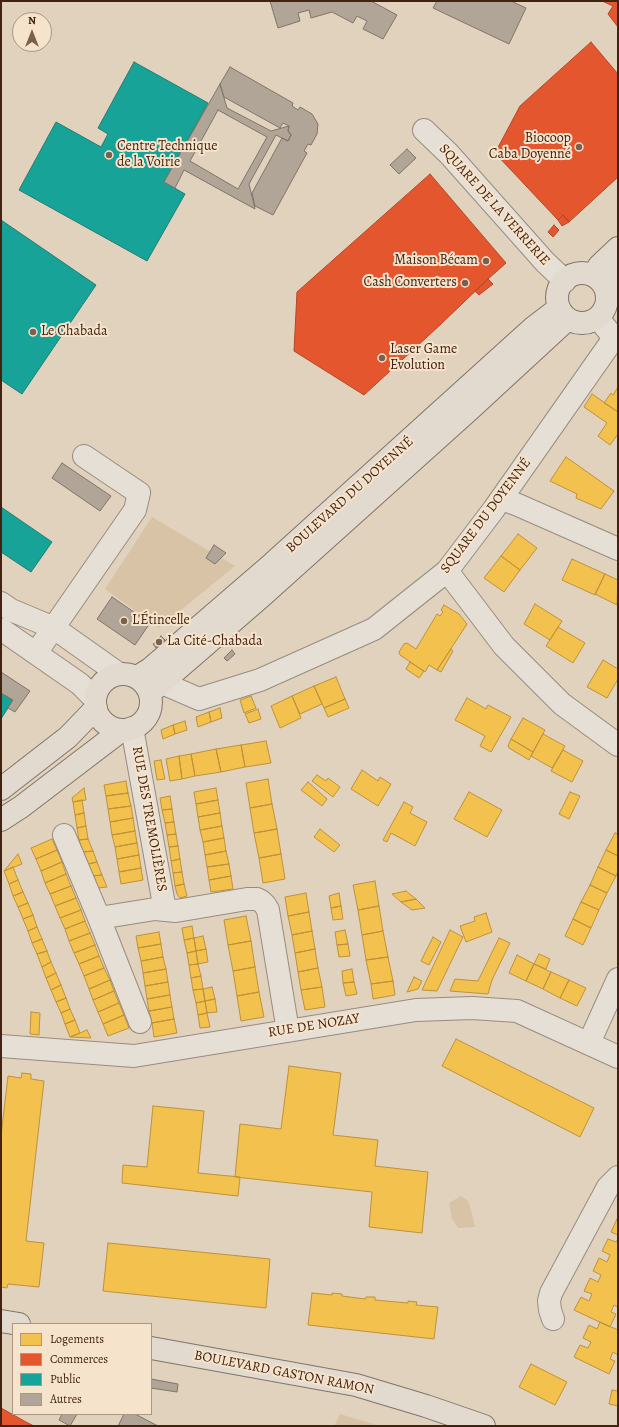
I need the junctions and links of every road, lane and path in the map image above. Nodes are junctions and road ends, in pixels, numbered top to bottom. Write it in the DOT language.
graph roads {
  1 [pos="424,130"];
  2 [pos="618,248"];
  3 [pos="605,279"];
  4 [pos="564,281"];
  5 [pos="563,313"];
  6 [pos="598,318"];
  7 [pos="84,456"];
  8 [pos="502,499"];
  9 [pos="618,549"];
  10 [pos="447,571"];
  11 [pos="1,603"];
  12 [pos="54,628"];
  13 [pos="1,629"];
  14 [pos="36,653"];
  15 [pos="142,682"];
  16 [pos="95,703"];
  17 [pos="127,729"];
  18 [pos="618,745"];
  19 [pos="1,789"];
  20 [pos="1,820"];
  21 [pos="64,835"];
  22 [pos="165,910"];
  23 [pos="99,918"];
  24 [pos="618,979"];
  25 [pos="140,1022"];
  26 [pos="288,1030"];
  27 [pos="589,1043"];
  28 [pos="1,1046"];
  29 [pos="618,1056"];
  30 [pos="618,1177"];
  31 [pos="553,1319"];
  32 [pos="1,1321"];
  33 [pos="13,1323"];
  34 [pos="152,1348"];
  35 [pos="484,1426"];
  1 -- 4 [label="street, SQUARE DE LA VERRERIE"];
  2 -- 3 [label="main road"];
  3 -- 4 [label="main road"];
  3 -- 6 [label="main road"];
  4 -- 5 [label="main road"];
  5 -- 6 [label="main road"];
  5 -- 15 [label="main road, BOULEVARD DU DOYENNÉ"];
  6 -- 8 [label="street, SQUARE DU DOYENNÉ"];
  7 -- 12 [label="street"];
  8 -- 9 [label="street"];
  8 -- 10 [label="street, SQUARE DU DOYENNÉ"];
  10 -- 15 [label="street, SQUARE DU DOYENNÉ"];
  10 -- 18 [label="street"];
  11 -- 12 [label="street, SQUARE DU DOYENNÉ"];
  12 -- 14 [label="street"];
  12 -- 15 [label="street, SQUARE DU DOYENNÉ"];
  13 -- 14 [label="street"];
  14 -- 16 [label="street"];
  15 -- 16 [label="main road, BOULEVARD DU DOYENNÉ"];
  15 -- 17 [label="main road"];
  16 -- 17 [label="main road"];
  16 -- 19 [label="main road, BOULEVARD DU DOYENNÉ"];
  17 -- 20 [label="main road"];
  17 -- 22 [label="street, RUE DES TREMOLIÈRES"];
  21 -- 23 [label="street"];
  22 -- 23 [label="street, RUE DES TREMOLIÈRES"];
  22 -- 26 [label="street, RUE DES TREMOLIÈRES"];
  23 -- 25 [label="street"];
  24 -- 27 [label="street"];
  26 -- 27 [label="street, RUE DE NOZAY"];
  26 -- 28 [label="street, RUE DE NOZAY"];
  27 -- 29 [label="street, RUE DE NOZAY"];
  30 -- 31 [label="street"];
  32 -- 33 [label="main road"];
  34 -- 35 [label="main road, BOULEVARD GASTON RAMON"];
}
